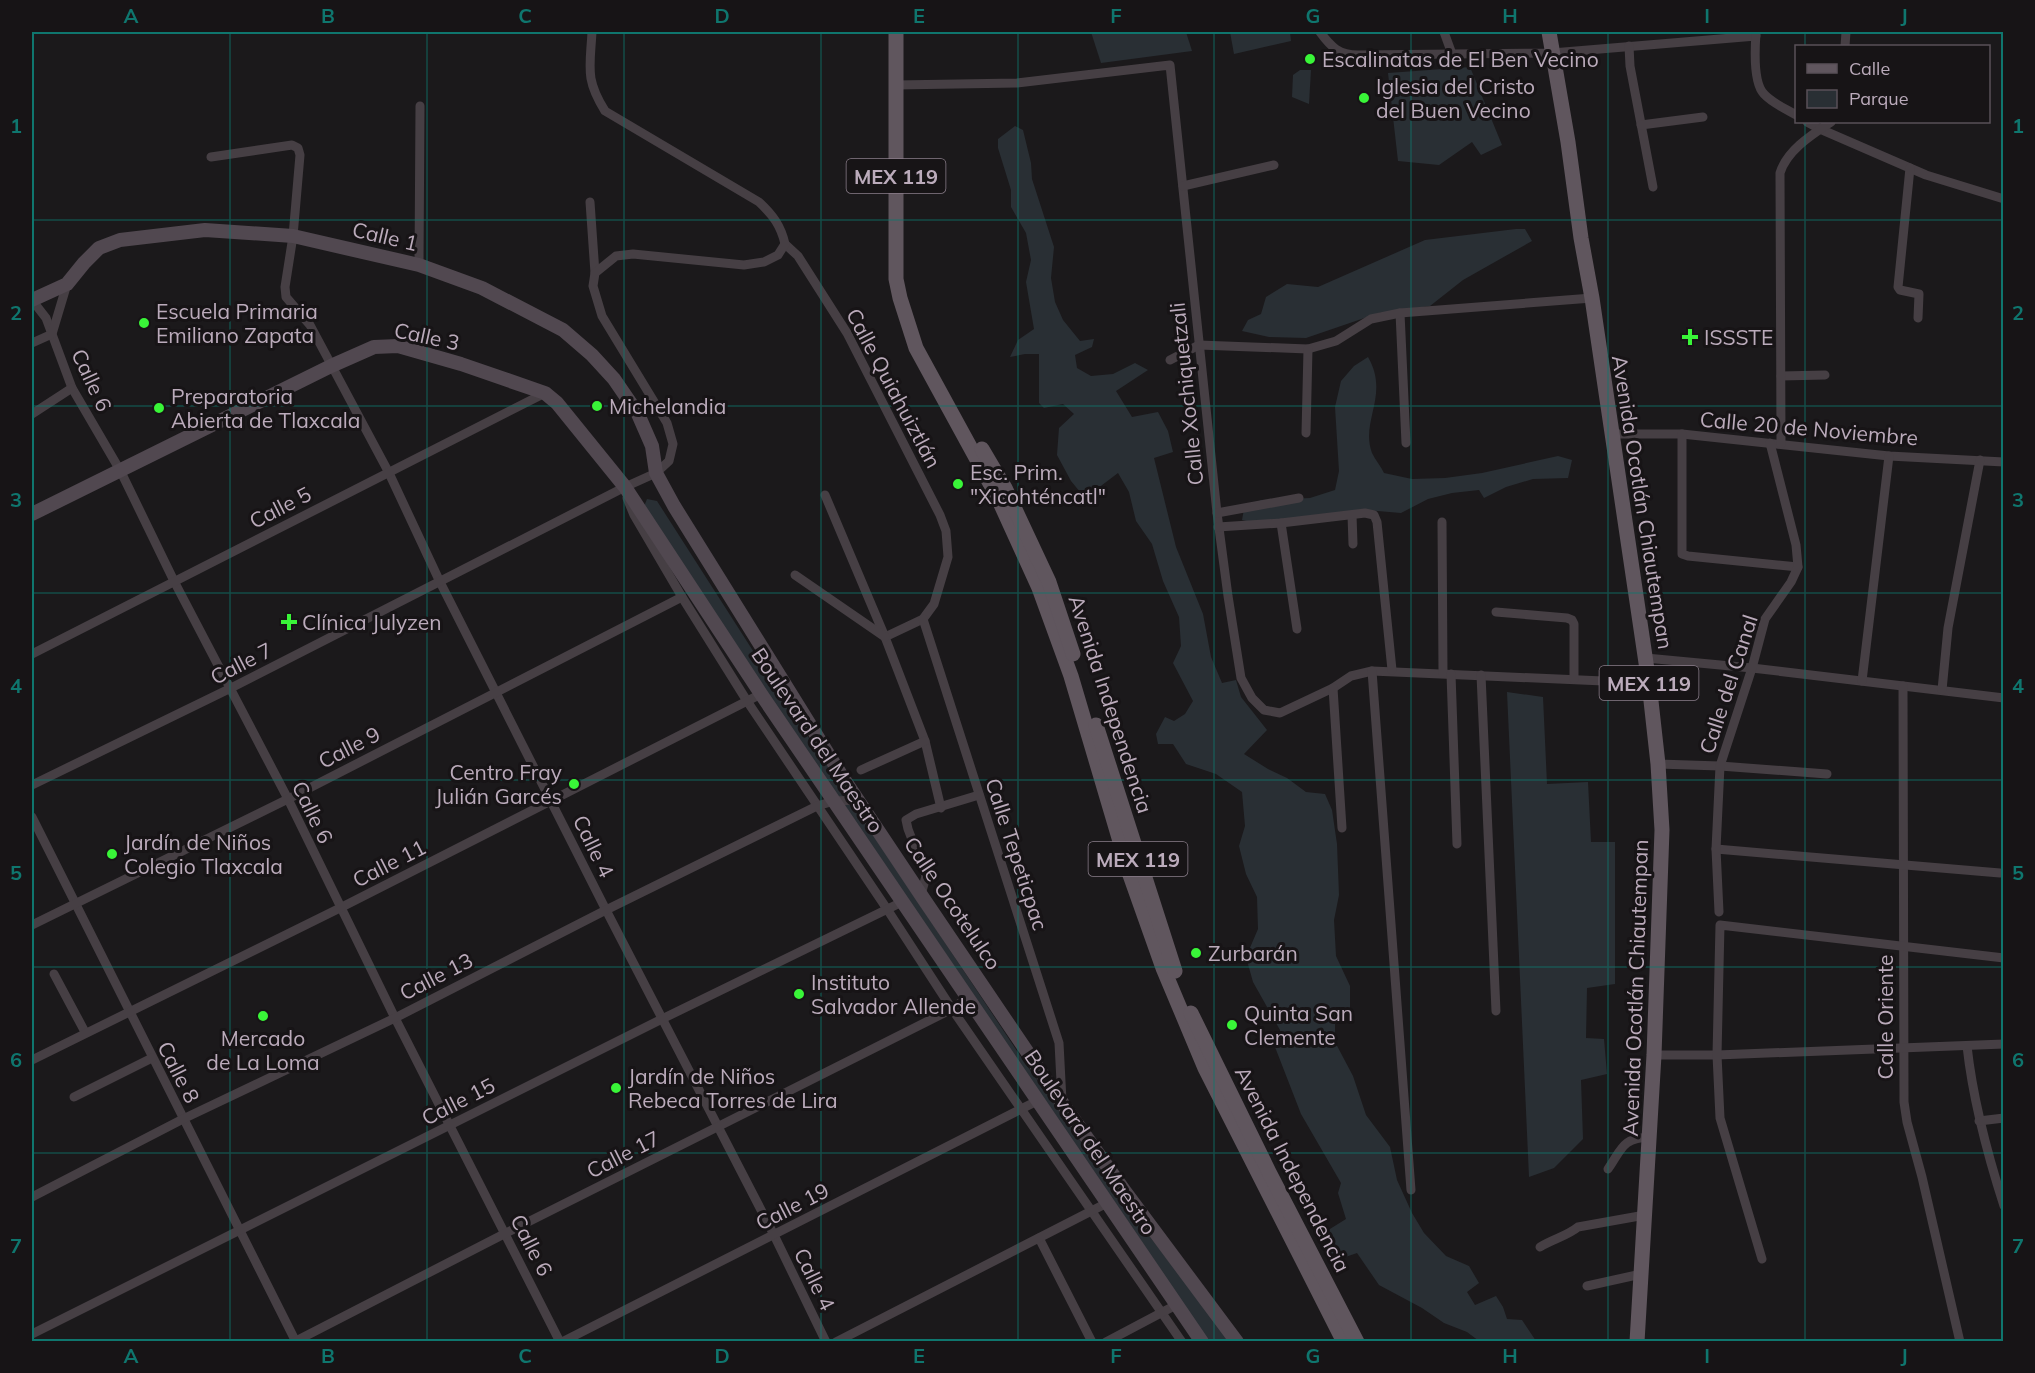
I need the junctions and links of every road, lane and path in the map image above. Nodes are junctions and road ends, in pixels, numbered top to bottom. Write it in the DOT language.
graph roads {
  1 [pos="592,32"];
  2 [pos="896,32"];
  3 [pos="1320,32"];
  4 [pos="1444,32"];
  5 [pos="1549,32"];
  6 [pos="1756,34"];
  7 [pos="1629,46"];
  8 [pos="1552,53"];
  9 [pos="1452,54"];
  10 [pos="896,86"];
  11 [pos="420,106"];
  12 [pos="1795,114"];
  13 [pos="1703,117"];
  14 [pos="1809,123"];
  15 [pos="1830,123"];
  16 [pos="1641,125"];
  17 [pos="1820,129"];
  18 [pos="211,157"];
  19 [pos="1274,165"];
  20 [pos="1910,168"];
  21 [pos="1183,186"];
  22 [pos="1653,187"];
  23 [pos="2004,199"];
  24 [pos="590,202"];
  25 [pos="293,237"];
  26 [pos="785,244"];
  27 [pos="419,265"];
  28 [pos="595,273"];
  29 [pos="67,284"];
  30 [pos="1592,298"];
  31 [pos="32,300"];
  32 [pos="1400,314"];
  33 [pos="1918,318"];
  34 [pos="907,319"];
  35 [pos="52,333"];
  36 [pos="32,344"];
  37 [pos="1199,345"];
  38 [pos="1308,349"];
  39 [pos="1170,360"];
  40 [pos="331,366"];
  41 [pos="1826,375"];
  42 [pos="1781,376"];
  43 [pos="72,388"];
  44 [pos="544,393"];
  45 [pos="557,403"];
  46 [pos="32,414"];
  47 [pos="1306,433"];
  48 [pos="1611,434"];
  49 [pos="1682,434"];
  50 [pos="1406,443"];
  51 [pos="1770,443"];
  52 [pos="1781,444"];
  53 [pos="1888,456"];
  54 [pos="1980,460"];
  55 [pos="2004,462"];
  56 [pos="121,472"];
  57 [pos="389,473"];
  58 [pos="656,473"];
  59 [pos="625,487"];
  60 [pos="825,495"];
  61 [pos="1299,498"];
  62 [pos="1217,513"];
  63 [pos="32,514"];
  64 [pos="1352,515"];
  65 [pos="1442,522"];
  66 [pos="1281,523"];
  67 [pos="1218,527"];
  68 [pos="1353,544"];
  69 [pos="1798,567"];
  70 [pos="795,575"];
  71 [pos="174,581"];
  72 [pos="441,582"];
  73 [pos="682,597"];
  74 [pos="1496,612"];
  75 [pos="923,619"];
  76 [pos="1297,629"];
  77 [pos="885,637"];
  78 [pos="32,654"];
  79 [pos="1646,658"];
  80 [pos="1752,668"];
  81 [pos="1392,670"];
  82 [pos="1372,671"];
  83 [pos="1447,674"];
  84 [pos="1481,675"];
  85 [pos="1574,679"];
  86 [pos="1862,681"];
  87 [pos="1649,683"];
  88 [pos="1903,686"];
  89 [pos="1334,688"];
  90 [pos="230,689"];
  91 [pos="1942,690"];
  92 [pos="496,692"];
  93 [pos="761,694"];
  94 [pos="2004,698"];
  95 [pos="747,701"];
  96 [pos="800,709"];
  97 [pos="777,719"];
  98 [pos="925,741"];
  99 [pos="1658,764"];
  100 [pos="1720,766"];
  101 [pos="861,770"];
  102 [pos="1827,774"];
  103 [pos="32,785"];
  104 [pos="979,795"];
  105 [pos="288,799"];
  106 [pos="552,799"];
  107 [pos="859,800"];
  108 [pos="834,801"];
  109 [pos="817,806"];
  110 [pos="941,808"];
  111 [pos="32,817"];
  112 [pos="1342,828"];
  113 [pos="1457,844"];
  114 [pos="1716,849"];
  115 [pos="1904,864"];
  116 [pos="2001,873"];
  117 [pos="921,895"];
  118 [pos="902,902"];
  119 [pos="74,903"];
  120 [pos="340,908"];
  121 [pos="887,909"];
  122 [pos="606,910"];
  123 [pos="1719,912"];
  124 [pos="32,925"];
  125 [pos="1904,947"];
  126 [pos="2004,958"];
  127 [pos="54,974"];
  128 [pos="967,998"];
  129 [pos="952,1009"];
  130 [pos="128,1011"];
  131 [pos="1496,1011"];
  132 [pos="395,1018"];
  133 [pos="664,1018"];
  134 [pos="85,1032"];
  135 [pos="2004,1044"];
  136 [pos="1967,1046"];
  137 [pos="1903,1048"];
  138 [pos="1654,1055"];
  139 [pos="1718,1055"];
  140 [pos="152,1058"];
  141 [pos="32,1060"];
  142 [pos="74,1097"];
  143 [pos="1037,1101"];
  144 [pos="1062,1103"];
  145 [pos="1022,1109"];
  146 [pos="2004,1118"];
  147 [pos="183,1119"];
  148 [pos="1979,1121"];
  149 [pos="451,1124"];
  150 [pos="718,1126"];
  151 [pos="1650,1137"];
  152 [pos="1608,1170"];
  153 [pos="1411,1190"];
  154 [pos="32,1197"];
  155 [pos="1107,1203"];
  156 [pos="2004,1206"];
  157 [pos="1092,1212"];
  158 [pos="1645,1215"];
  159 [pos="239,1231"];
  160 [pos="506,1233"];
  161 [pos="774,1235"];
  162 [pos="1039,1239"];
  163 [pos="1540,1246"];
  164 [pos="1762,1260"];
  165 [pos="1641,1275"];
  166 [pos="1587,1286"];
  167 [pos="1176,1305"];
  168 [pos="1162,1312"];
  169 [pos="32,1334"];
  170 [pos="295,1341"];
  171 [pos="561,1341"];
  172 [pos="826,1341"];
  173 [pos="836,1341"];
  174 [pos="1092,1341"];
  175 [pos="1106,1341"];
  176 [pos="1182,1341"];
  177 [pos="1202,1341"];
  178 [pos="1237,1341"];
  179 [pos="1344,1341"];
  180 [pos="1357,1341"];
  181 [pos="1637,1341"];
  182 [pos="1960,1341"];
  1 -- 26 [label="street, Calle Quiahuiztlán"];
  2 -- 10 [label="main road, Avenida Independencia / MEX 119"];
  3 -- 9 [label="street"];
  4 -- 9 [label="street"];
  5 -- 8 [label="main road, Avenida Ocotlán Chiautempan / MEX 119"];
  6 -- 7 [label="street"];
  6 -- 12 [label="street"];
  7 -- 8 [label="street"];
  7 -- 16 [label="street"];
  8 -- 9 [label="street"];
  8 -- 30 [label="main road, Avenida Ocotlán Chiautempan / MEX 119"];
  10 -- 21 [label="street, Calle Xochiquetzali"];
  10 -- 34 [label="main road, Avenida Independencia / MEX 119"];
  11 -- 27 [label="street"];
  13 -- 16 [label="street"];
  14 -- 17 [label="street"];
  15 -- 17 [label="street"];
  16 -- 22 [label="street"];
  17 -- 20 [label="street"];
  17 -- 42 [label="street"];
  18 -- 25 [label="street, Calle 4"];
  19 -- 21 [label="street"];
  20 -- 23 [label="street"];
  20 -- 33 [label="street"];
  21 -- 37 [label="street, Calle Xochiquetzali"];
  24 -- 28 [label="street"];
  25 -- 27 [label="main road, Calle 1"];
  25 -- 29 [label="main road, Calle 1"];
  25 -- 40 [label="street, Calle 4"];
  26 -- 28 [label="street"];
  26 -- 75 [label="street, Calle Quiahuiztlán"];
  27 -- 58 [label="main road, Calle 1"];
  28 -- 58 [label="street"];
  29 -- 31 [label="main road, Calle 1"];
  29 -- 35 [label="street"];
  30 -- 32 [label="street"];
  30 -- 48 [label="main road, Avenida Ocotlán Chiautempan / MEX 119"];
  31 -- 35 [label="street, Calle 6"];
  32 -- 38 [label="street"];
  32 -- 50 [label="street"];
  34 -- 179 [label="main road, Avenida Independencia / MEX 119"];
  34 -- 180 [label="main road, Avenida Independencia / MEX 119"];
  35 -- 36 [label="street"];
  35 -- 43 [label="street, Calle 6"];
  37 -- 38 [label="street"];
  37 -- 39 [label="street"];
  37 -- 62 [label="street, Calle Xochiquetzali"];
  38 -- 47 [label="street"];
  40 -- 44 [label="main road, Calle 3"];
  40 -- 56 [label="main road, Calle 3"];
  40 -- 57 [label="street, Calle 4"];
  41 -- 42 [label="street"];
  42 -- 52 [label="street"];
  43 -- 46 [label="street"];
  43 -- 56 [label="street, Calle 6"];
  44 -- 45 [label="main road, Calle 3"];
  44 -- 57 [label="street, Calle 5"];
  45 -- 59 [label="main road, Boulevard del Maestro"];
  48 -- 49 [label="street, Calle 20 de Noviembre"];
  48 -- 79 [label="main road, Avenida Ocotlán Chiautempan / MEX 119"];
  49 -- 51 [label="street, Calle 20 de Noviembre"];
  49 -- 69 [label="street"];
  51 -- 52 [label="street, Calle 20 de Noviembre"];
  51 -- 69 [label="street"];
  52 -- 53 [label="street, Calle 20 de Noviembre"];
  53 -- 54 [label="street, Calle 20 de Noviembre"];
  53 -- 86 [label="street"];
  54 -- 55 [label="street, Calle 20 de Noviembre"];
  54 -- 91 [label="street"];
  56 -- 63 [label="main road, Calle 3"];
  56 -- 71 [label="street, Calle 6"];
  57 -- 71 [label="street, Calle 5"];
  57 -- 72 [label="street, Calle 4"];
  58 -- 59 [label="street, Calle 7"];
  58 -- 96 [label="main road, Calle Ocotelulco"];
  59 -- 72 [label="street, Calle 7"];
  59 -- 73 [label="street, Boulevard del Maestro"];
  59 -- 93 [label="main road, Boulevard del Maestro"];
  60 -- 77 [label="street"];
  61 -- 62 [label="street"];
  62 -- 67 [label="street, Calle Xochiquetzali"];
  64 -- 66 [label="street"];
  64 -- 68 [label="street"];
  64 -- 81 [label="street"];
  65 -- 83 [label="street"];
  66 -- 67 [label="street"];
  66 -- 76 [label="street"];
  67 -- 89 [label="street, Calle Xochiquetzali"];
  69 -- 80 [label="street, Calle del Canal"];
  70 -- 77 [label="street"];
  71 -- 78 [label="street, Calle 5"];
  71 -- 90 [label="street, Calle 6"];
  72 -- 90 [label="street, Calle 7"];
  72 -- 92 [label="street, Calle 4"];
  73 -- 92 [label="street, Calle 9"];
  73 -- 95 [label="street, Boulevard del Maestro"];
  74 -- 85 [label="street"];
  75 -- 77 [label="street"];
  75 -- 104 [label="street, Calle Tepeticpac"];
  77 -- 98 [label="street"];
  79 -- 80 [label="street"];
  79 -- 87 [label="main road, Avenida Ocotlán Chiautempan / MEX 119"];
  80 -- 86 [label="street"];
  80 -- 100 [label="street, Calle del Canal"];
  81 -- 82 [label="street"];
  81 -- 83 [label="street"];
  82 -- 89 [label="street"];
  82 -- 153 [label="street"];
  83 -- 84 [label="street"];
  83 -- 113 [label="street"];
  84 -- 85 [label="street"];
  84 -- 131 [label="street"];
  85 -- 87 [label="street"];
  86 -- 88 [label="street"];
  87 -- 99 [label="main road, Avenida Ocotlán Chiautempan / MEX 119"];
  88 -- 91 [label="street"];
  88 -- 115 [label="street, Calle Oriente"];
  89 -- 112 [label="street"];
  90 -- 103 [label="street, Calle 7"];
  90 -- 105 [label="street, Calle 6"];
  91 -- 94 [label="street"];
  92 -- 105 [label="street, Calle 9"];
  92 -- 106 [label="street, Calle 4"];
  93 -- 95 [label="street, Calle 11"];
  93 -- 97 [label="main road, Boulevard del Maestro"];
  95 -- 106 [label="street, Calle 11"];
  95 -- 109 [label="street, Boulevard del Maestro"];
  96 -- 97 [label="main road"];
  96 -- 107 [label="main road, Calle Ocotelulco"];
  97 -- 108 [label="main road, Boulevard del Maestro"];
  98 -- 101 [label="street"];
  98 -- 110 [label="street"];
  99 -- 100 [label="street"];
  99 -- 138 [label="main road, Avenida Ocotlán Chiautempan / MEX 119"];
  100 -- 102 [label="street"];
  100 -- 114 [label="street, Calle del Canal"];
  104 -- 110 [label="street"];
  104 -- 144 [label="street, Calle Tepeticpac"];
  105 -- 119 [label="street, Calle 9"];
  105 -- 120 [label="street, Calle 6"];
  106 -- 120 [label="street, Calle 11"];
  106 -- 122 [label="street, Calle 4"];
  107 -- 108 [label="street, Calle 13"];
  107 -- 117 [label="main road, Calle Ocotelulco"];
  108 -- 109 [label="street, Calle 13"];
  108 -- 118 [label="main road, Boulevard del Maestro"];
  109 -- 121 [label="street, Boulevard del Maestro"];
  109 -- 122 [label="street, Calle 13"];
  110 -- 117 [label="street"];
  111 -- 119 [label="street, Calle 8"];
  114 -- 115 [label="street"];
  114 -- 123 [label="street, Calle del Canal"];
  115 -- 116 [label="street"];
  115 -- 125 [label="street, Calle Oriente"];
  117 -- 144 [label="main road, Calle Ocotelulco"];
  118 -- 121 [label="street, Calle 15"];
  118 -- 128 [label="main road, Boulevard del Maestro"];
  119 -- 124 [label="street, Calle 9"];
  119 -- 130 [label="street, Calle 8"];
  120 -- 130 [label="street, Calle 11"];
  120 -- 132 [label="street, Calle 6"];
  121 -- 129 [label="street, Boulevard del Maestro"];
  121 -- 133 [label="street, Calle 15"];
  122 -- 132 [label="street, Calle 13"];
  122 -- 133 [label="street, Calle 4"];
  125 -- 126 [label="street"];
  125 -- 137 [label="street, Calle Oriente"];
  125 -- 139 [label="street"];
  127 -- 134 [label="street"];
  128 -- 129 [label="street, Calle 17"];
  128 -- 143 [label="main road, Boulevard del Maestro"];
  129 -- 145 [label="street, Boulevard del Maestro"];
  129 -- 150 [label="street, Calle 17"];
  130 -- 134 [label="street, Calle 11"];
  130 -- 140 [label="street, Calle 8"];
  132 -- 147 [label="street, Calle 13"];
  132 -- 149 [label="street, Calle 6"];
  133 -- 149 [label="street, Calle 15"];
  133 -- 150 [label="street, Calle 4"];
  134 -- 141 [label="street, Calle 11"];
  135 -- 136 [label="street"];
  136 -- 137 [label="street"];
  136 -- 148 [label="street"];
  137 -- 139 [label="street"];
  137 -- 182 [label="street, Calle Oriente"];
  138 -- 139 [label="street"];
  138 -- 151 [label="main road, Avenida Ocotlán Chiautempan / MEX 119"];
  139 -- 164 [label="street"];
  140 -- 142 [label="street"];
  140 -- 147 [label="street, Calle 8"];
  143 -- 145 [label="street, Calle 19"];
  143 -- 155 [label="main road, Boulevard del Maestro"];
  144 -- 178 [label="main road, Calle Ocotelulco"];
  145 -- 157 [label="street, Boulevard del Maestro"];
  145 -- 161 [label="street, Calle 19"];
  146 -- 148 [label="street"];
  147 -- 154 [label="street, Calle 13"];
  147 -- 159 [label="street, Calle 8"];
  148 -- 156 [label="street"];
  149 -- 159 [label="street, Calle 15"];
  149 -- 160 [label="street, Calle 6"];
  150 -- 160 [label="street, Calle 17"];
  150 -- 161 [label="street, Calle 4"];
  151 -- 152 [label="street"];
  151 -- 158 [label="main road, Avenida Ocotlán Chiautempan / MEX 119"];
  155 -- 157 [label="street"];
  155 -- 167 [label="main road, Boulevard del Maestro"];
  157 -- 162 [label="street"];
  157 -- 168 [label="street, Boulevard del Maestro"];
  158 -- 163 [label="street"];
  158 -- 165 [label="main road, Avenida Ocotlán Chiautempan / MEX 119"];
  159 -- 169 [label="street, Calle 15"];
  159 -- 170 [label="street, Calle 8"];
  160 -- 170 [label="street, Calle 17"];
  160 -- 171 [label="street, Calle 6"];
  161 -- 171 [label="street, Calle 19"];
  161 -- 172 [label="street, Calle 4"];
  162 -- 173 [label="street"];
  162 -- 174 [label="street"];
  165 -- 166 [label="street"];
  165 -- 181 [label="main road, Avenida Ocotlán Chiautempan / MEX 119"];
  167 -- 168 [label="street"];
  167 -- 177 [label="main road, Boulevard del Maestro"];
  168 -- 175 [label="street"];
  168 -- 176 [label="street, Boulevard del Maestro"];
}
